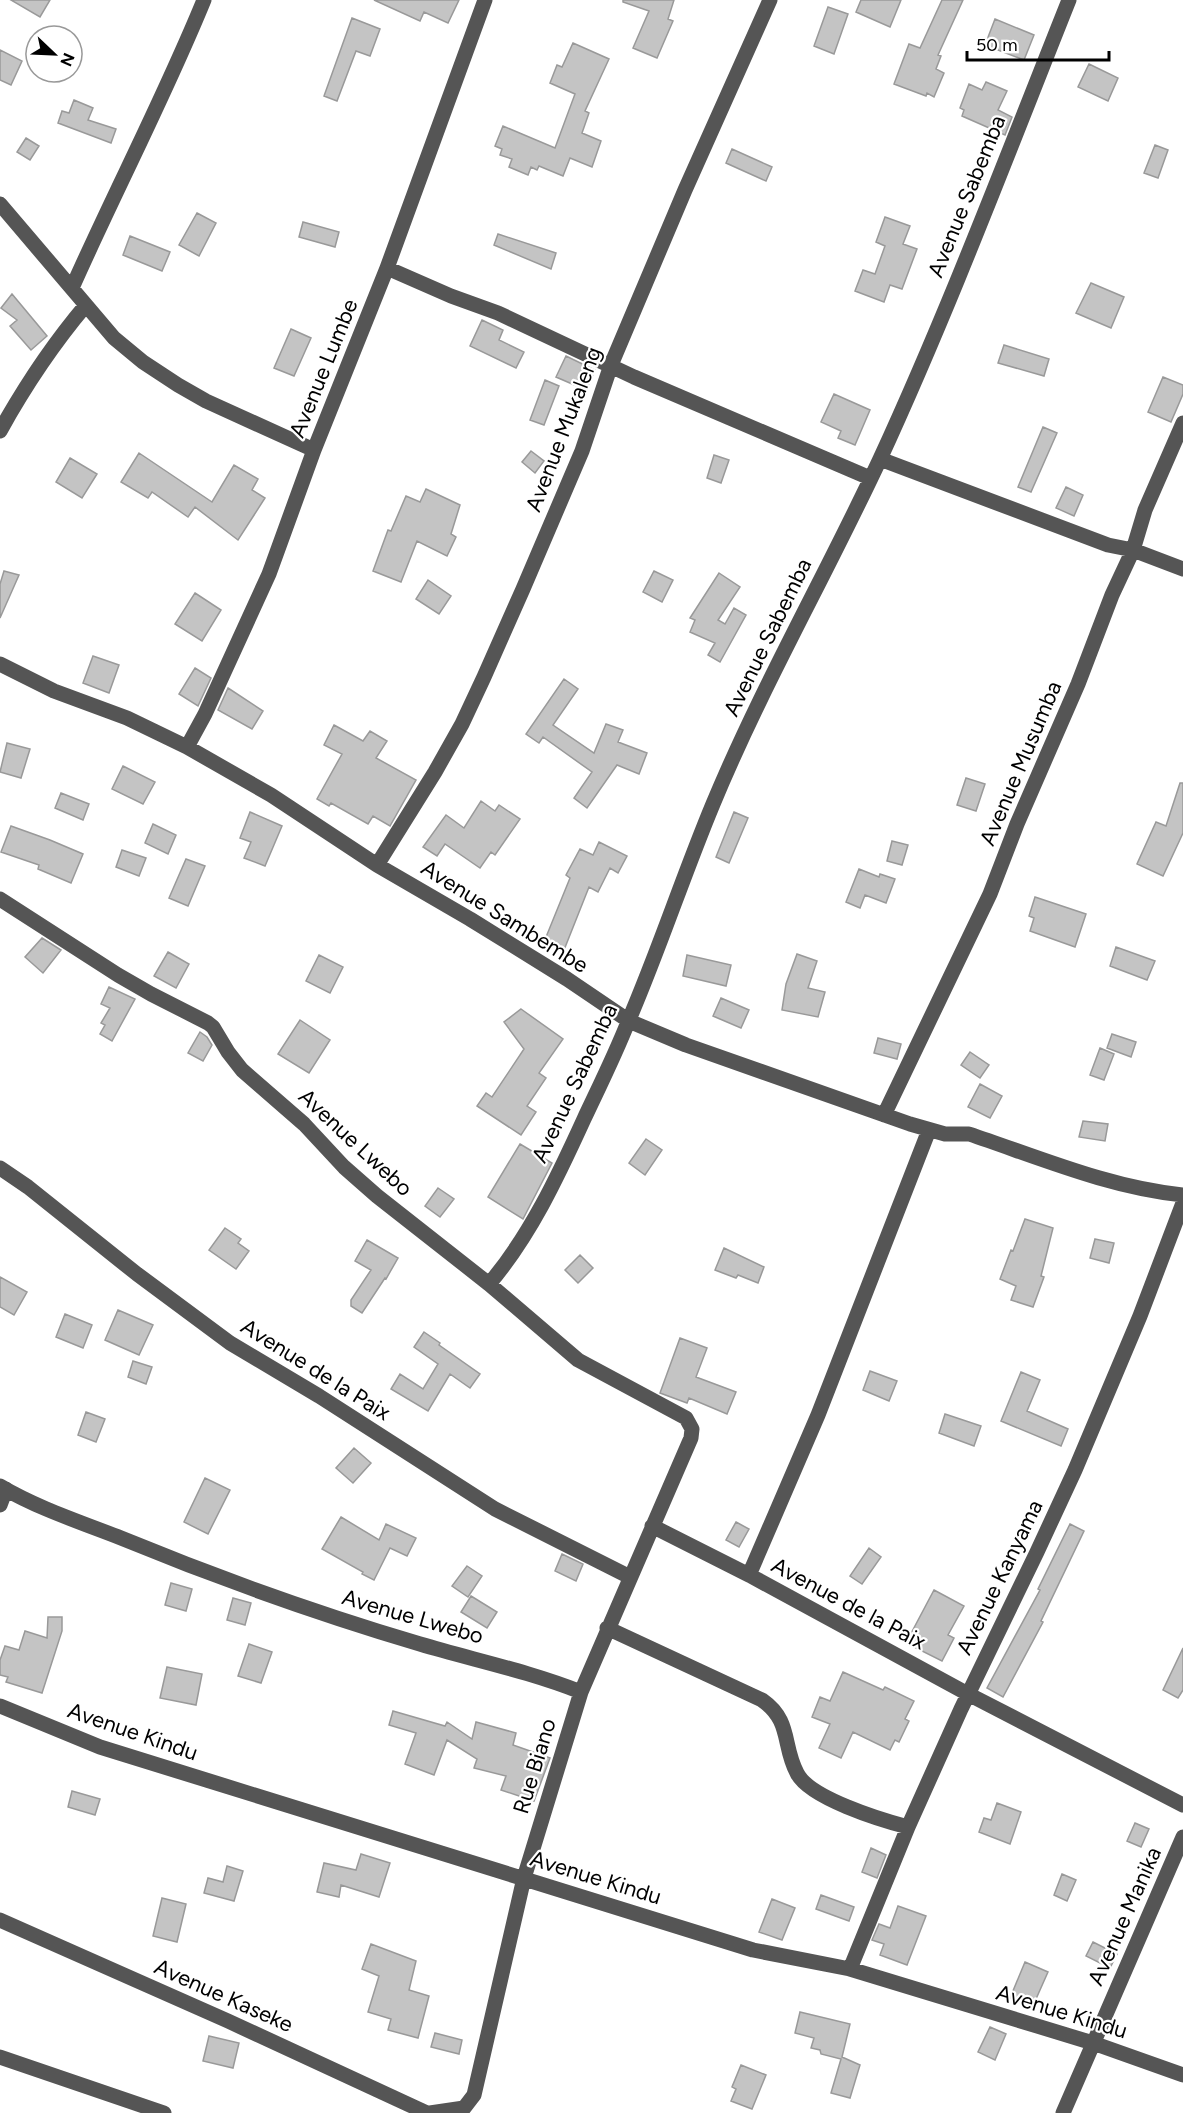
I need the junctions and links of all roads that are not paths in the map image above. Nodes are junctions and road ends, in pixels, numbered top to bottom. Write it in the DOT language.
graph roads {
  1 [pos="204,0"];
  2 [pos="485,0"];
  3 [pos="770,0"];
  4 [pos="1069,0"];
  5 [pos="0,204"];
  6 [pos="387,268"];
  7 [pos="72,288"];
  8 [pos="86,305"];
  9 [pos="611,365"];
  10 [pos="1183,423"];
  11 [pos="0,431"];
  12 [pos="314,450"];
  13 [pos="880,459"];
  14 [pos="870,478"];
  15 [pos="1133,550"];
  16 [pos="1183,568"];
  17 [pos="0,664"];
  18 [pos="187,747"];
  19 [pos="377,865"];
  20 [pos="0,899"];
  21 [pos="629,1021"];
  22 [pos="884,1115"];
  23 [pos="929,1130"];
  24 [pos="0,1168"];
  25 [pos="1183,1195"];
  26 [pos="1183,1203"];
  27 [pos="489,1284"];
  28 [pos="686,1419"];
  29 [pos="3,1487"];
  30 [pos="0,1505"];
  31 [pos="652,1526"];
  32 [pos="749,1575"];
  33 [pos="630,1577"];
  34 [pos="607,1628"];
  35 [pos="581,1692"];
  36 [pos="968,1694"];
  37 [pos="0,1706"];
  38 [pos="1183,1805"];
  39 [pos="908,1827"];
  40 [pos="1181,1847"];
  41 [pos="524,1878"];
  42 [pos="0,1920"];
  43 [pos="850,1969"];
  44 [pos="1093,2043"];
  45 [pos="0,2057"];
  46 [pos="1183,2074"];
  47 [pos="164,2113"];
  48 [pos="429,2113"];
  49 [pos="1063,2113"];
  1 -- 7 [label="street"];
  2 -- 6 [label="street, Avenue Lumbe"];
  3 -- 9 [label="street, Avenue Mukaleng"];
  4 -- 13 [label="street, Avenue Sabemba"];
  5 -- 7 [label="street"];
  6 -- 9 [label="street"];
  6 -- 12 [label="street, Avenue Lumbe"];
  7 -- 8 [label="street"];
  8 -- 11 [label="street"];
  8 -- 12 [label="street"];
  9 -- 14 [label="street"];
  9 -- 19 [label="street, Avenue Mukaleng"];
  10 -- 15 [label="street, Avenue Musumba"];
  12 -- 18 [label="street, Avenue Lumbe"];
  13 -- 14 [label="street, Avenue Sabemba"];
  13 -- 15 [label="street"];
  14 -- 21 [label="street, Avenue Sabemba"];
  15 -- 16 [label="street"];
  15 -- 22 [label="street, Avenue Musumba"];
  17 -- 18 [label="street, Avenue Sambembe"];
  18 -- 19 [label="street, Avenue Sambembe"];
  19 -- 21 [label="street, Avenue Sambembe"];
  20 -- 27 [label="street, Avenue Lwebo"];
  21 -- 22 [label="street, Avenue Sambembe"];
  21 -- 27 [label="street, Avenue Sabemba"];
  22 -- 23 [label="street, Avenue Sambembe"];
  23 -- 25 [label="street, Avenue Sambembe"];
  23 -- 32 [label="street"];
  24 -- 33 [label="street, Avenue de la Paix"];
  26 -- 36 [label="street, Avenue Kanyama"];
  27 -- 28 [label="street, Avenue Lwebo"];
  28 -- 31 [label="street, Rue Biano"];
  29 -- 30 [label="street"];
  29 -- 35 [label="street, Avenue Lwebo"];
  31 -- 32 [label="street, Avenue de la Paix"];
  31 -- 33 [label="street, Rue Biano"];
  32 -- 36 [label="street, Avenue de la Paix"];
  33 -- 34 [label="street, Rue Biano"];
  34 -- 35 [label="street, Rue Biano"];
  34 -- 39 [label="street"];
  35 -- 41 [label="street, Rue Biano"];
  36 -- 38 [label="street, Avenue de la Paix"];
  36 -- 39 [label="street, Avenue Kanyama"];
  37 -- 41 [label="street, Avenue Kindu"];
  39 -- 43 [label="street, Avenue Kanyama"];
  40 -- 44 [label="street, Avenue Manika"];
  41 -- 43 [label="street, Avenue Kindu"];
  41 -- 48 [label="street, Rue Biano"];
  42 -- 48 [label="street, Avenue Kaseke"];
  43 -- 44 [label="street, Avenue Kindu"];
  44 -- 46 [label="street, Avenue Kindu"];
  44 -- 49 [label="street, Avenue Manika"];
  45 -- 47 [label="street"];
}
